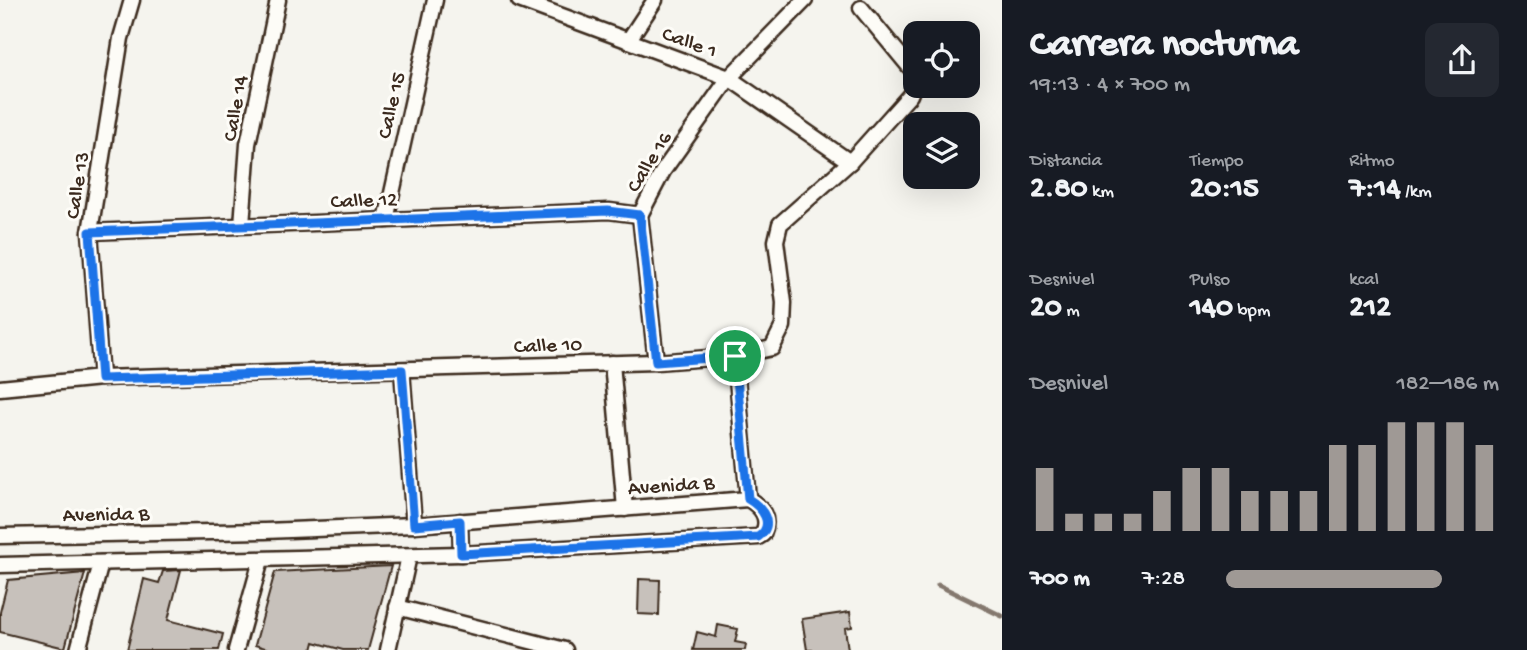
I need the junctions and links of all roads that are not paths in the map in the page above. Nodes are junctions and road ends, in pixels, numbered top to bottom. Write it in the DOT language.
graph roads {
  1 [pos="132,0"];
  2 [pos="278,0"];
  3 [pos="435,0"];
  4 [pos="519,0"];
  5 [pos="655,0"];
  6 [pos="805,0"];
  7 [pos="860,8"];
  8 [pos="628,41"];
  9 [pos="903,59"];
  10 [pos="729,78"];
  11 [pos="907,98"];
  12 [pos="850,162"];
  13 [pos="640,215"];
  14 [pos="386,220"];
  15 [pos="242,225"];
  16 [pos="90,232"];
  17 [pos="735,356"];
  18 [pos="656,362"];
  19 [pos="612,363"];
  20 [pos="402,370"];
  21 [pos="101,379"];
  22 [pos="0,388"];
  23 [pos="748,499"];
  24 [pos="625,509"];
  25 [pos="460,521"];
  26 [pos="414,525"];
  27 [pos="0,536"];
  28 [pos="461,554"];
  29 [pos="409,556"];
  30 [pos="261,560"];
  31 [pos="101,563"];
  32 [pos="0,565"];
  33 [pos="397,607"];
  34 [pos="78,650"];
  35 [pos="236,650"];
  36 [pos="388,650"];
  37 [pos="565,650"];
  1 -- 16 [label="street, Calle 13"];
  2 -- 15 [label="street, Calle 14"];
  3 -- 14 [label="street, Calle 15"];
  4 -- 8 [label="street, Calle 1"];
  5 -- 8 [label="street"];
  6 -- 10 [label="street, Calle 16"];
  7 -- 9 [label="street, Calle 10"];
  8 -- 10 [label="street, Calle 1"];
  10 -- 12 [label="street, Calle 1"];
  10 -- 13 [label="street, Calle 16"];
  11 -- 12 [label="street, Calle 10"];
  12 -- 17 [label="street, Calle 10"];
  13 -- 14 [label="street, Calle 12"];
  13 -- 18 [label="street, Calle 16"];
  14 -- 15 [label="street, Calle 12"];
  15 -- 16 [label="street, Calle 12"];
  16 -- 21 [label="street, Calle 13"];
  17 -- 18 [label="street, Calle 10"];
  17 -- 23 [label="street"];
  18 -- 19 [label="street, Calle 10"];
  19 -- 20 [label="street, Calle 10"];
  19 -- 24 [label="street"];
  20 -- 21 [label="street, Calle 10"];
  20 -- 26 [label="street"];
  21 -- 22 [label="street, Calle 10"];
  23 -- 24 [label="street, Avenida B"];
  23 -- 28 [label="street"];
  24 -- 25 [label="street, Avenida B"];
  25 -- 26 [label="street, Avenida B"];
  25 -- 28 [label="street"];
  26 -- 27 [label="street, Avenida B"];
  28 -- 29 [label="street"];
  29 -- 30 [label="street"];
  29 -- 33 [label="street"];
  30 -- 31 [label="street"];
  30 -- 35 [label="street"];
  31 -- 32 [label="street"];
  31 -- 34 [label="street"];
  33 -- 36 [label="street"];
  33 -- 37 [label="street"];
}
